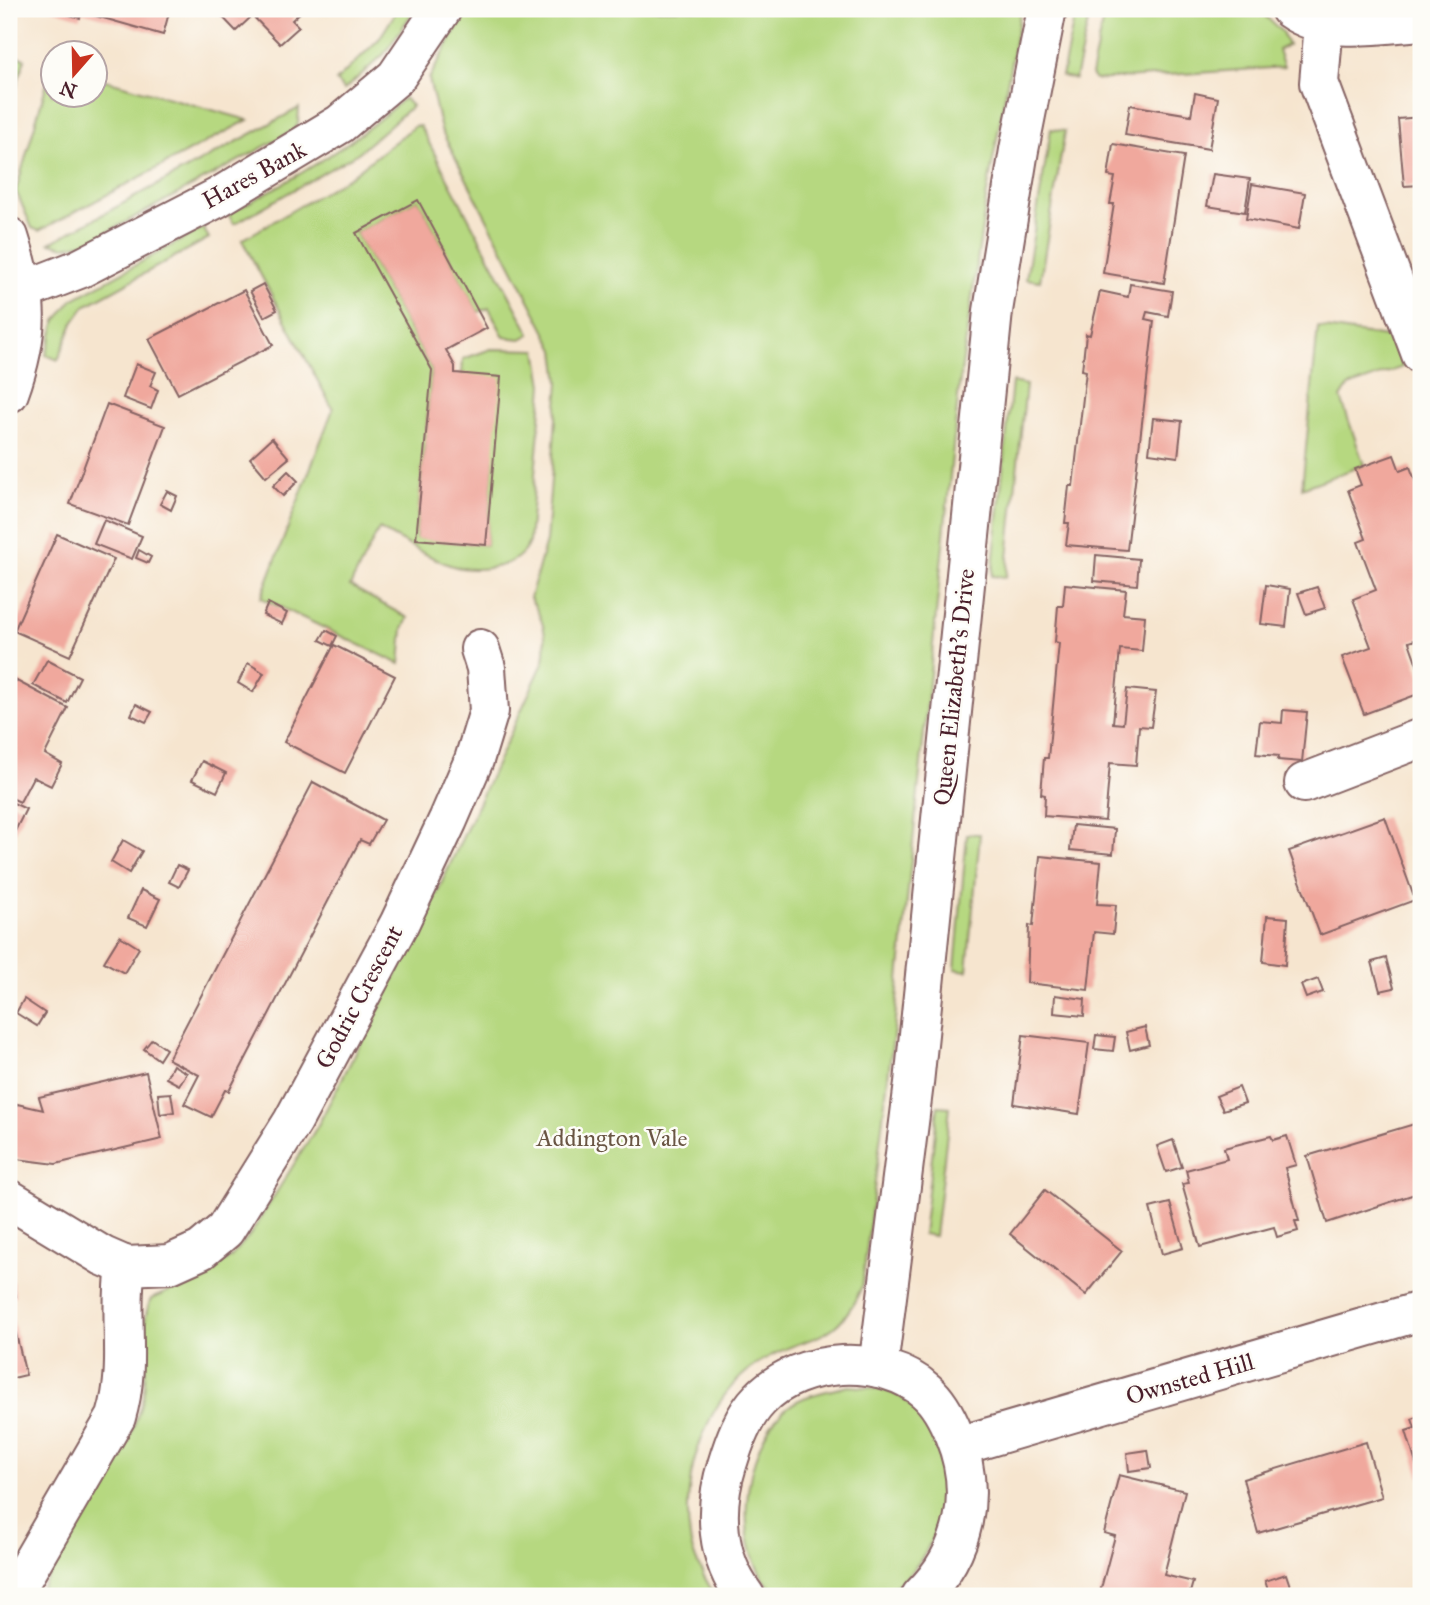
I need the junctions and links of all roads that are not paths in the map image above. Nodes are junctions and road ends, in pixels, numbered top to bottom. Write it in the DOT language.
graph roads {
  1 [pos="442,9"];
  2 [pos="1047,9"];
  3 [pos="1290,9"];
  4 [pos="1421,21"];
  5 [pos="1324,23"];
  6 [pos="9,237"];
  7 [pos="25,290"];
  8 [pos="1421,354"];
  9 [pos="9,393"];
  10 [pos="480,649"];
  11 [pos="1421,738"];
  12 [pos="1304,783"];
  13 [pos="9,1199"];
  14 [pos="126,1266"];
  15 [pos="1421,1311"];
  16 [pos="878,1368"];
  17 [pos="959,1446"];
  18 [pos="928,1594"];
  19 [pos="12,1596"];
  20 [pos="745,1596"];
  1 -- 7 [label="street, Hares Bank"];
  2 -- 16 [label="street, Queen Elizabeth's Drive"];
  3 -- 5 [label="street"];
  4 -- 5 [label="street"];
  5 -- 8 [label="street"];
  6 -- 7 [label="street"];
  7 -- 9 [label="street"];
  10 -- 14 [label="street, Godric Crescent"];
  11 -- 12 [label="street"];
  13 -- 14 [label="street, Godric Crescent"];
  14 -- 19 [label="street"];
  15 -- 17 [label="street, Ownsted Hill"];
  16 -- 17 [label="street"];
  16 -- 20 [label="street"];
  17 -- 18 [label="street"];
}
